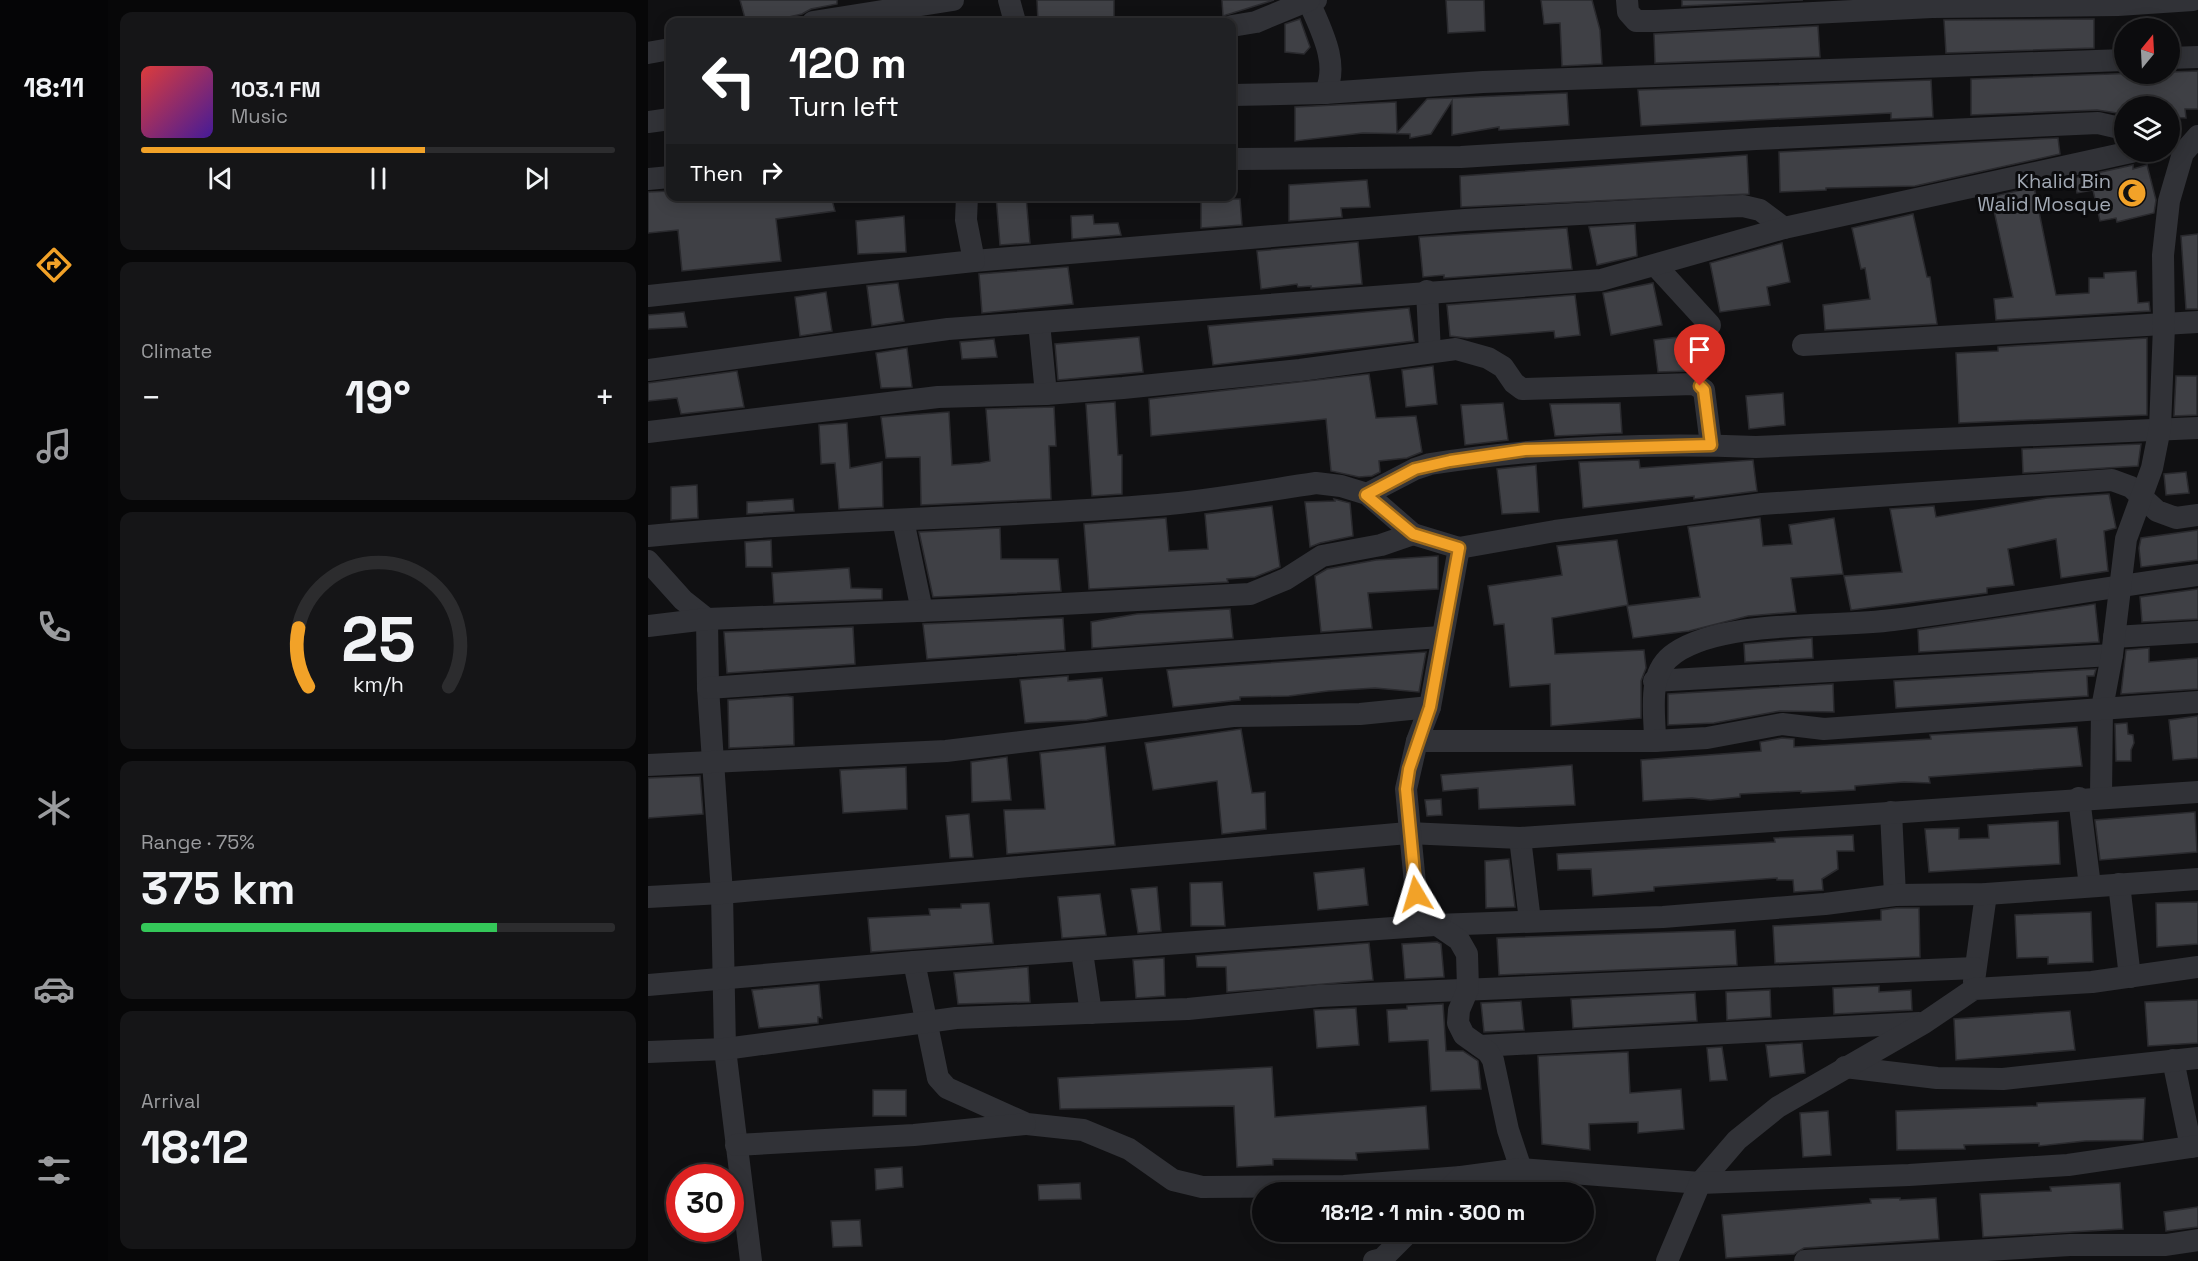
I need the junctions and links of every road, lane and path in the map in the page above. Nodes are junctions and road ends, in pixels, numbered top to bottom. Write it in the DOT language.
graph roads {
  1 [pos="953,0"];
  2 [pos="1009,0"];
  3 [pos="1627,0"];
  4 [pos="2193,0"];
  5 [pos="1311,1"];
  6 [pos="907,3"];
  7 [pos="1932,3"];
  8 [pos="833,18"];
  9 [pos="1014,18"];
  10 [pos="1236,25"];
  11 [pos="666,49"];
  12 [pos="648,53"];
  13 [pos="2198,57"];
  14 [pos="2180,58"];
  15 [pos="2114,60"];
  16 [pos="1325,93"];
  17 [pos="1236,95"];
  18 [pos="666,120"];
  19 [pos="648,122"];
  20 [pos="2114,127"];
  21 [pos="2183,146"];
  22 [pos="2114,156"];
  23 [pos="1236,159"];
  24 [pos="666,177"];
  25 [pos="648,179"];
  26 [pos="967,201"];
  27 [pos="1784,228"];
  28 [pos="974,261"];
  29 [pos="1656,266"];
  30 [pos="1427,291"];
  31 [pos="648,296"];
  32 [pos="2198,322"];
  33 [pos="1039,323"];
  34 [pos="1710,325"];
  35 [pos="2164,326"];
  36 [pos="1803,345"];
  37 [pos="1430,352"];
  38 [pos="648,370"];
  39 [pos="1046,394"];
  40 [pos="2160,428"];
  41 [pos="2198,428"];
  42 [pos="648,432"];
  43 [pos="1711,445"];
  44 [pos="1366,495"];
  45 [pos="2142,496"];
  46 [pos="2198,515"];
  47 [pos="903,520"];
  48 [pos="1413,534"];
  49 [pos="648,536"];
  50 [pos="1459,548"];
  51 [pos="648,561"];
  52 [pos="2198,575"];
  53 [pos="2119,586"];
  54 [pos="922,611"];
  55 [pos="707,619"];
  56 [pos="648,626"];
  57 [pos="2198,632"];
  58 [pos="1441,637"];
  59 [pos="2113,646"];
  60 [pos="1654,681"];
  61 [pos="708,688"];
  62 [pos="2198,702"];
  63 [pos="1430,707"];
  64 [pos="2102,708"];
  65 [pos="1417,741"];
  66 [pos="1655,741"];
  67 [pos="713,760"];
  68 [pos="648,765"];
  69 [pos="2198,792"];
  70 [pos="2101,796"];
  71 [pos="2079,798"];
  72 [pos="1892,812"];
  73 [pos="1408,833"];
  74 [pos="1520,838"];
  75 [pos="2198,879"];
  76 [pos="2119,884"];
  77 [pos="2090,886"];
  78 [pos="722,893"];
  79 [pos="1986,894"];
  80 [pos="1895,895"];
  81 [pos="648,897"];
  82 [pos="1530,921"];
  83 [pos="1435,925"];
  84 [pos="1082,952"];
  85 [pos="914,962"];
  86 [pos="2198,967"];
  87 [pos="2130,977"];
  88 [pos="723,978"];
  89 [pos="1974,978"];
  90 [pos="648,985"];
  91 [pos="1468,989"];
  92 [pos="1090,1013"];
  93 [pos="927,1020"];
  94 [pos="1924,1023"];
  95 [pos="1480,1046"];
  96 [pos="725,1049"];
  97 [pos="648,1052"];
  98 [pos="2198,1058"];
  99 [pos="2173,1060"];
  100 [pos="1845,1067"];
  101 [pos="1027,1124"];
  102 [pos="736,1145"];
  103 [pos="2194,1146"];
  104 [pos="1521,1169"];
  105 [pos="1467,1182"];
  106 [pos="1700,1183"];
  107 [pos="1252,1187"];
  108 [pos="2198,1240"];
  109 [pos="1399,1242"];
  110 [pos="751,1261"];
  111 [pos="1374,1261"];
  112 [pos="1667,1261"];
  113 [pos="1805,1261"];
  1 -- 6 [label="street"];
  2 -- 9 [label="street"];
  3 -- 7 [label="street"];
  4 -- 7 [label="street"];
  5 -- 10 [label="street"];
  5 -- 16 [label="street"];
  6 -- 8 [label="street"];
  11 -- 12 [label="street"];
  13 -- 14 [label="street"];
  15 -- 16 [label="street"];
  16 -- 17 [label="street"];
  18 -- 19 [label="street"];
  20 -- 23 [label="street"];
  21 -- 35 [label="street"];
  22 -- 27 [label="street"];
  24 -- 25 [label="street"];
  26 -- 28 [label="street"];
  27 -- 28 [label="street"];
  27 -- 29 [label="street"];
  28 -- 31 [label="street"];
  29 -- 30 [label="street"];
  29 -- 34 [label="street"];
  30 -- 33 [label="street"];
  30 -- 37 [label="street"];
  32 -- 35 [label="street"];
  33 -- 38 [label="street"];
  33 -- 39 [label="street"];
  35 -- 36 [label="street"];
  35 -- 40 [label="street"];
  37 -- 39 [label="street"];
  37 -- 43 [label="street"];
  39 -- 42 [label="street"];
  40 -- 41 [label="street"];
  40 -- 43 [label="street"];
  40 -- 45 [label="street"];
  43 -- 44 [label="street"];
  44 -- 47 [label="street"];
  44 -- 48 [label="street"];
  45 -- 46 [label="street"];
  45 -- 50 [label="street"];
  45 -- 53 [label="street"];
  47 -- 49 [label="street"];
  47 -- 54 [label="street"];
  48 -- 50 [label="street"];
  48 -- 54 [label="street"];
  50 -- 58 [label="street"];
  51 -- 55 [label="street"];
  52 -- 53 [label="street"];
  53 -- 59 [label="street"];
  53 -- 60 [label="street"];
  54 -- 55 [label="street"];
  55 -- 56 [label="street"];
  55 -- 61 [label="street"];
  57 -- 59 [label="street"];
  58 -- 61 [label="street"];
  58 -- 63 [label="street"];
  59 -- 60 [label="street"];
  59 -- 64 [label="street"];
  60 -- 66 [label="street"];
  61 -- 67 [label="street"];
  62 -- 64 [label="street"];
  63 -- 65 [label="street"];
  63 -- 67 [label="street"];
  64 -- 66 [label="street"];
  64 -- 70 [label="street"];
  65 -- 66 [label="street"];
  65 -- 73 [label="street"];
  67 -- 68 [label="street"];
  67 -- 78 [label="street"];
  69 -- 70 [label="street"];
  70 -- 71 [label="street"];
  71 -- 72 [label="street"];
  71 -- 77 [label="street"];
  72 -- 74 [label="street"];
  72 -- 80 [label="street"];
  73 -- 74 [label="street"];
  73 -- 78 [label="street"];
  73 -- 83 [label="street"];
  74 -- 82 [label="street"];
  75 -- 76 [label="street"];
  76 -- 77 [label="street"];
  76 -- 87 [label="street"];
  77 -- 79 [label="street"];
  78 -- 81 [label="street"];
  78 -- 88 [label="street"];
  79 -- 80 [label="street"];
  79 -- 89 [label="street"];
  80 -- 82 [label="street"];
  82 -- 83 [label="street"];
  83 -- 84 [label="street"];
  83 -- 91 [label="street"];
  84 -- 85 [label="street"];
  84 -- 92 [label="street"];
  85 -- 88 [label="street"];
  85 -- 93 [label="street"];
  86 -- 87 [label="street"];
  87 -- 89 [label="street"];
  88 -- 90 [label="street"];
  88 -- 96 [label="street"];
  89 -- 91 [label="street"];
  89 -- 94 [label="street"];
  91 -- 92 [label="street"];
  91 -- 95 [label="street"];
  92 -- 93 [label="street"];
  93 -- 96 [label="street"];
  93 -- 101 [label="street"];
  94 -- 95 [label="street"];
  94 -- 100 [label="street"];
  95 -- 104 [label="street"];
  96 -- 97 [label="street"];
  96 -- 102 [label="street"];
  98 -- 99 [label="street"];
  99 -- 100 [label="street"];
  99 -- 103 [label="street"];
  100 -- 106 [label="street"];
  101 -- 102 [label="street"];
  101 -- 107 [label="street"];
  102 -- 110 [label="street"];
  103 -- 106 [label="street"];
  104 -- 105 [label="street"];
  104 -- 106 [label="street"];
  106 -- 112 [label="street"];
  108 -- 113 [label="street"];
  109 -- 111 [label="street"];
}
